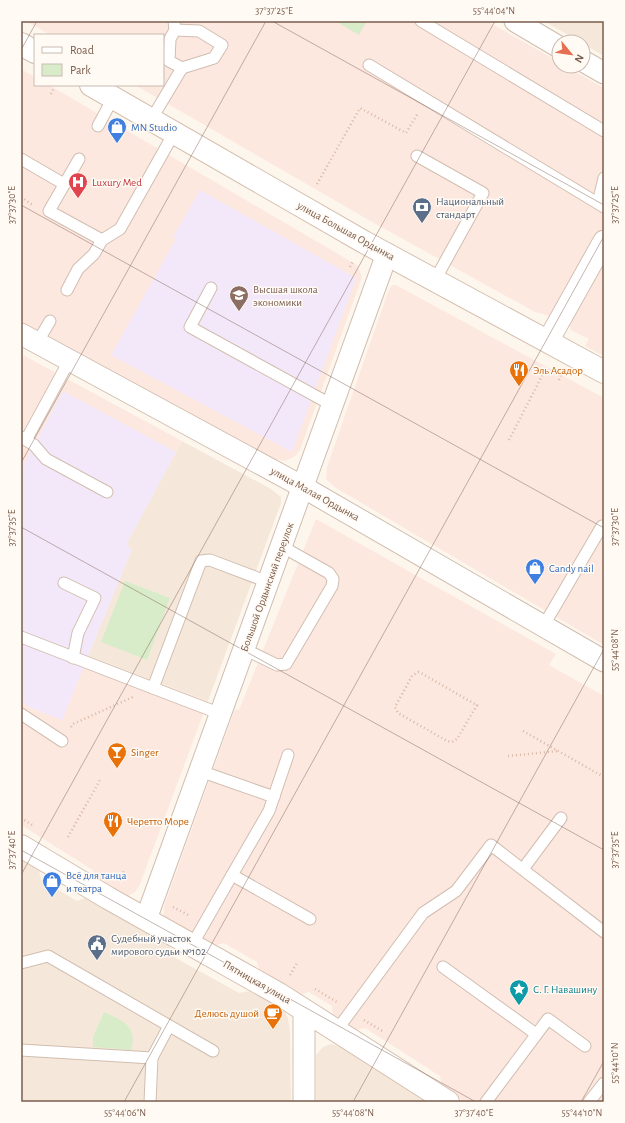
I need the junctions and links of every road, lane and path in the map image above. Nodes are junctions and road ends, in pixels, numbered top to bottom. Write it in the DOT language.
graph roads {
  1 [pos="420,21"];
  2 [pos="525,23"];
  3 [pos="175,26"];
  4 [pos="551,41"];
  5 [pos="369,65"];
  6 [pos="591,66"];
  7 [pos="182,68"];
  8 [pos="604,73"];
  9 [pos="93,86"];
  10 [pos="54,88"];
  11 [pos="50,94"];
  12 [pos="114,98"];
  13 [pos="414,119"];
  14 [pos="151,120"];
  15 [pos="98,126"];
  16 [pos="604,132"];
  17 [pos="174,133"];
  18 [pos="417,156"];
  19 [pos="21,159"];
  20 [pos="79,159"];
  21 [pos="604,178"];
  22 [pos="64,184"];
  23 [pos="317,184"];
  24 [pos="601,205"];
  25 [pos="102,240"];
  26 [pos="604,241"];
  27 [pos="387,254"];
  28 [pos="353,261"];
  29 [pos="350,267"];
  30 [pos="435,280"];
  31 [pos="211,288"];
  32 [pos="67,290"];
  33 [pos="50,321"];
  34 [pos="29,339"];
  35 [pos="548,341"];
  36 [pos="69,361"];
  37 [pos="544,372"];
  38 [pos="604,372"];
  39 [pos="561,375"];
  40 [pos="559,380"];
  41 [pos="332,405"];
  42 [pos="24,439"];
  43 [pos="509,440"];
  44 [pos="303,487"];
  45 [pos="107,492"];
  46 [pos="602,526"];
  47 [pos="281,546"];
  48 [pos="268,582"];
  49 [pos="64,583"];
  50 [pos="544,625"];
  51 [pos="21,638"];
  52 [pos="244,649"];
  53 [pos="73,658"];
  54 [pos="604,661"];
  55 [pos="153,688"];
  56 [pos="477,705"];
  57 [pos="480,707"];
  58 [pos="21,714"];
  59 [pos="221,714"];
  60 [pos="462,730"];
  61 [pos="523,731"];
  62 [pos="466,732"];
  63 [pos="62,741"];
  64 [pos="558,751"];
  65 [pos="288,755"];
  66 [pos="508,756"];
  67 [pos="200,771"];
  68 [pos="604,777"];
  69 [pos="100,780"];
  70 [pos="274,797"];
  71 [pos="561,818"];
  72 [pos="68,837"];
  73 [pos="21,846"];
  74 [pos="522,869"];
  75 [pos="232,875"];
  76 [pos="146,919"];
  77 [pos="310,919"];
  78 [pos="604,932"];
  79 [pos="192,945"];
  80 [pos="21,963"];
  81 [pos="443,967"];
  82 [pos="304,1010"];
  83 [pos="169,1026"];
  84 [pos="337,1030"];
  85 [pos="536,1034"];
  86 [pos="585,1046"];
  87 [pos="21,1050"];
  88 [pos="213,1051"];
  89 [pos="152,1058"];
  90 [pos="604,1082"];
  91 [pos="437,1099"];
  92 [pos="150,1102"];
  93 [pos="304,1102"];
  94 [pos="486,1102"];
  95 [pos="589,1102"];
  1 -- 16 [label="lane"];
  2 -- 4 [label="street"];
  3 -- 7 [label="lane"];
  3 -- 7 [label="lane"];
  5 -- 24 [label="lane"];
  6 -- 8 [label="street"];
  7 -- 14 [label="lane"];
  9 -- 12 [label="main road, улица Большая Ордынка"];
  10 -- 11 [label="path"];
  12 -- 14 [label="main road, улица Большая Ордынка"];
  12 -- 15 [label="lane"];
  13 -- 23 [label="path"];
  14 -- 17 [label="main road, улица Большая Ордынка"];
  17 -- 25 [label="lane"];
  17 -- 27 [label="main road, улица Большая Ордынка"];
  18 -- 30 [label="lane"];
  19 -- 22 [label="lane"];
  20 -- 22 [label="lane"];
  21 -- 24 [label="lane"];
  22 -- 25 [label="lane"];
  25 -- 32 [label="lane"];
  26 -- 35 [label="street"];
  27 -- 30 [label="main road, улица Большая Ордынка"];
  27 -- 41 [label="street, Большой Ордынский переулок"];
  28 -- 29 [label="path"];
  30 -- 35 [label="main road, улица Большая Ордынка"];
  31 -- 41 [label="lane"];
  33 -- 34 [label="lane"];
  34 -- 36 [label="street, улица Малая Ордынка"];
  35 -- 38 [label="main road, улица Большая Ордынка"];
  36 -- 42 [label="lane"];
  36 -- 44 [label="street, улица Малая Ордынка"];
  37 -- 43 [label="path"];
  39 -- 40 [label="path"];
  41 -- 44 [label="street, Большой Ордынский переулок"];
  42 -- 45 [label="lane"];
  44 -- 47 [label="street, Большой Ордынский переулок"];
  44 -- 50 [label="street, улица Малая Ордынка"];
  46 -- 50 [label="lane"];
  47 -- 48 [label="street, Большой Ордынский переулок"];
  47 -- 52 [label="lane"];
  48 -- 52 [label="street, Большой Ордынский переулок"];
  48 -- 55 [label="lane"];
  49 -- 53 [label="lane"];
  50 -- 54 [label="street, улица Малая Ордынка"];
  51 -- 53 [label="lane"];
  52 -- 59 [label="street, Большой Ордынский переулок"];
  53 -- 55 [label="lane"];
  55 -- 59 [label="lane"];
  55 -- 63 [label="path"];
  56 -- 57 [label="path"];
  56 -- 60 [label="path"];
  56 -- 60 [label="path"];
  58 -- 63 [label="lane"];
  59 -- 67 [label="street, Большой Ордынский переулок"];
  60 -- 62 [label="path"];
  61 -- 64 [label="path"];
  64 -- 66 [label="path"];
  64 -- 68 [label="path"];
  65 -- 70 [label="lane"];
  67 -- 70 [label="lane"];
  67 -- 76 [label="street, Большой Ордынский переулок"];
  69 -- 72 [label="path"];
  70 -- 75 [label="lane"];
  71 -- 74 [label="lane"];
  73 -- 76 [label="main road, Пятницкая улица"];
  74 -- 78 [label="lane"];
  74 -- 84 [label="lane"];
  75 -- 77 [label="lane"];
  75 -- 79 [label="lane"];
  76 -- 79 [label="main road, Пятницкая улица"];
  79 -- 82 [label="main road, Пятницкая улица"];
  80 -- 83 [label="lane"];
  81 -- 85 [label="lane"];
  82 -- 84 [label="main road, Пятницкая улица"];
  82 -- 93 [label="street"];
  83 -- 88 [label="lane"];
  83 -- 89 [label="lane"];
  84 -- 91 [label="main road, Пятницкая улица"];
  85 -- 86 [label="lane"];
  85 -- 94 [label="lane"];
  87 -- 89 [label="lane"];
  89 -- 92 [label="lane"];
  90 -- 95 [label="lane"];
}
